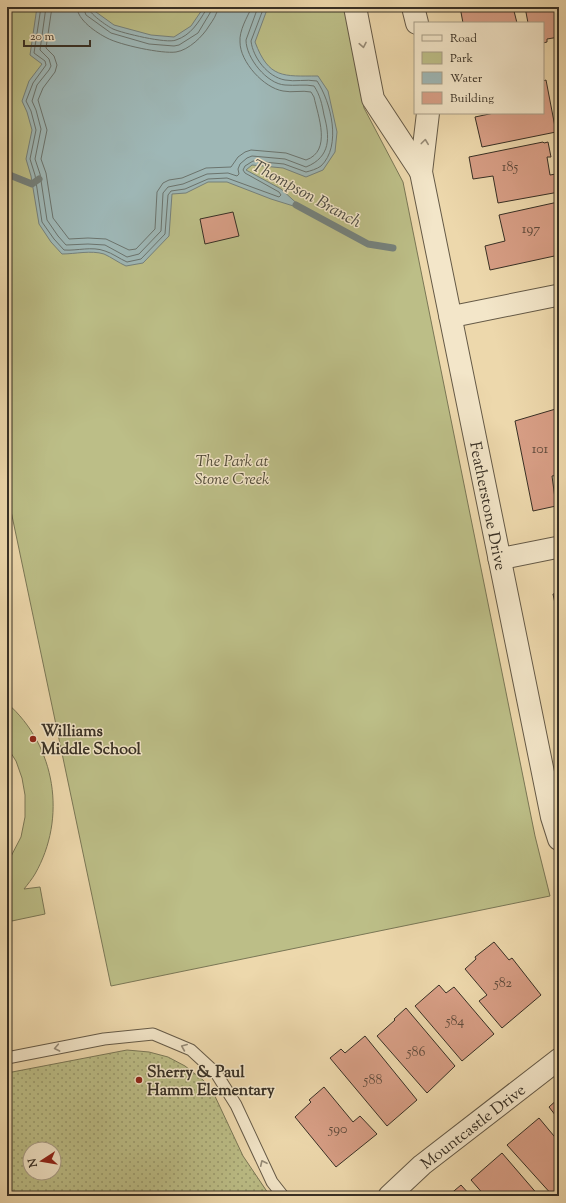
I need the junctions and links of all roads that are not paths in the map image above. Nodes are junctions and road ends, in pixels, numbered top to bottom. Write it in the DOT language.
graph roads {
  1 [pos="355,7"];
  2 [pos="413,7"];
  3 [pos="417,22"];
  4 [pos="428,114"];
  5 [pos="421,172"];
  6 [pos="559,295"];
  7 [pos="450,317"];
  8 [pos="559,547"];
  9 [pos="499,559"];
  10 [pos="559,840"];
  11 [pos="7,1058"];
  12 [pos="559,1059"];
  13 [pos="283,1196"];
  14 [pos="389,1196"];
  1 -- 5 [label="street, Featherstone Drive, one-way"];
  2 -- 3 [label="street"];
  5 -- 4 [label="street, Featherstone Drive, one-way"];
  5 -- 7 [label="street, Featherstone Drive"];
  6 -- 7 [label="street"];
  7 -- 9 [label="street, Featherstone Drive"];
  8 -- 9 [label="street"];
  9 -- 10 [label="street, Featherstone Drive"];
  13 -- 11 [label="lane, one-way"];
  12 -- 14 [label="street, Mountcastle Drive"];
}
